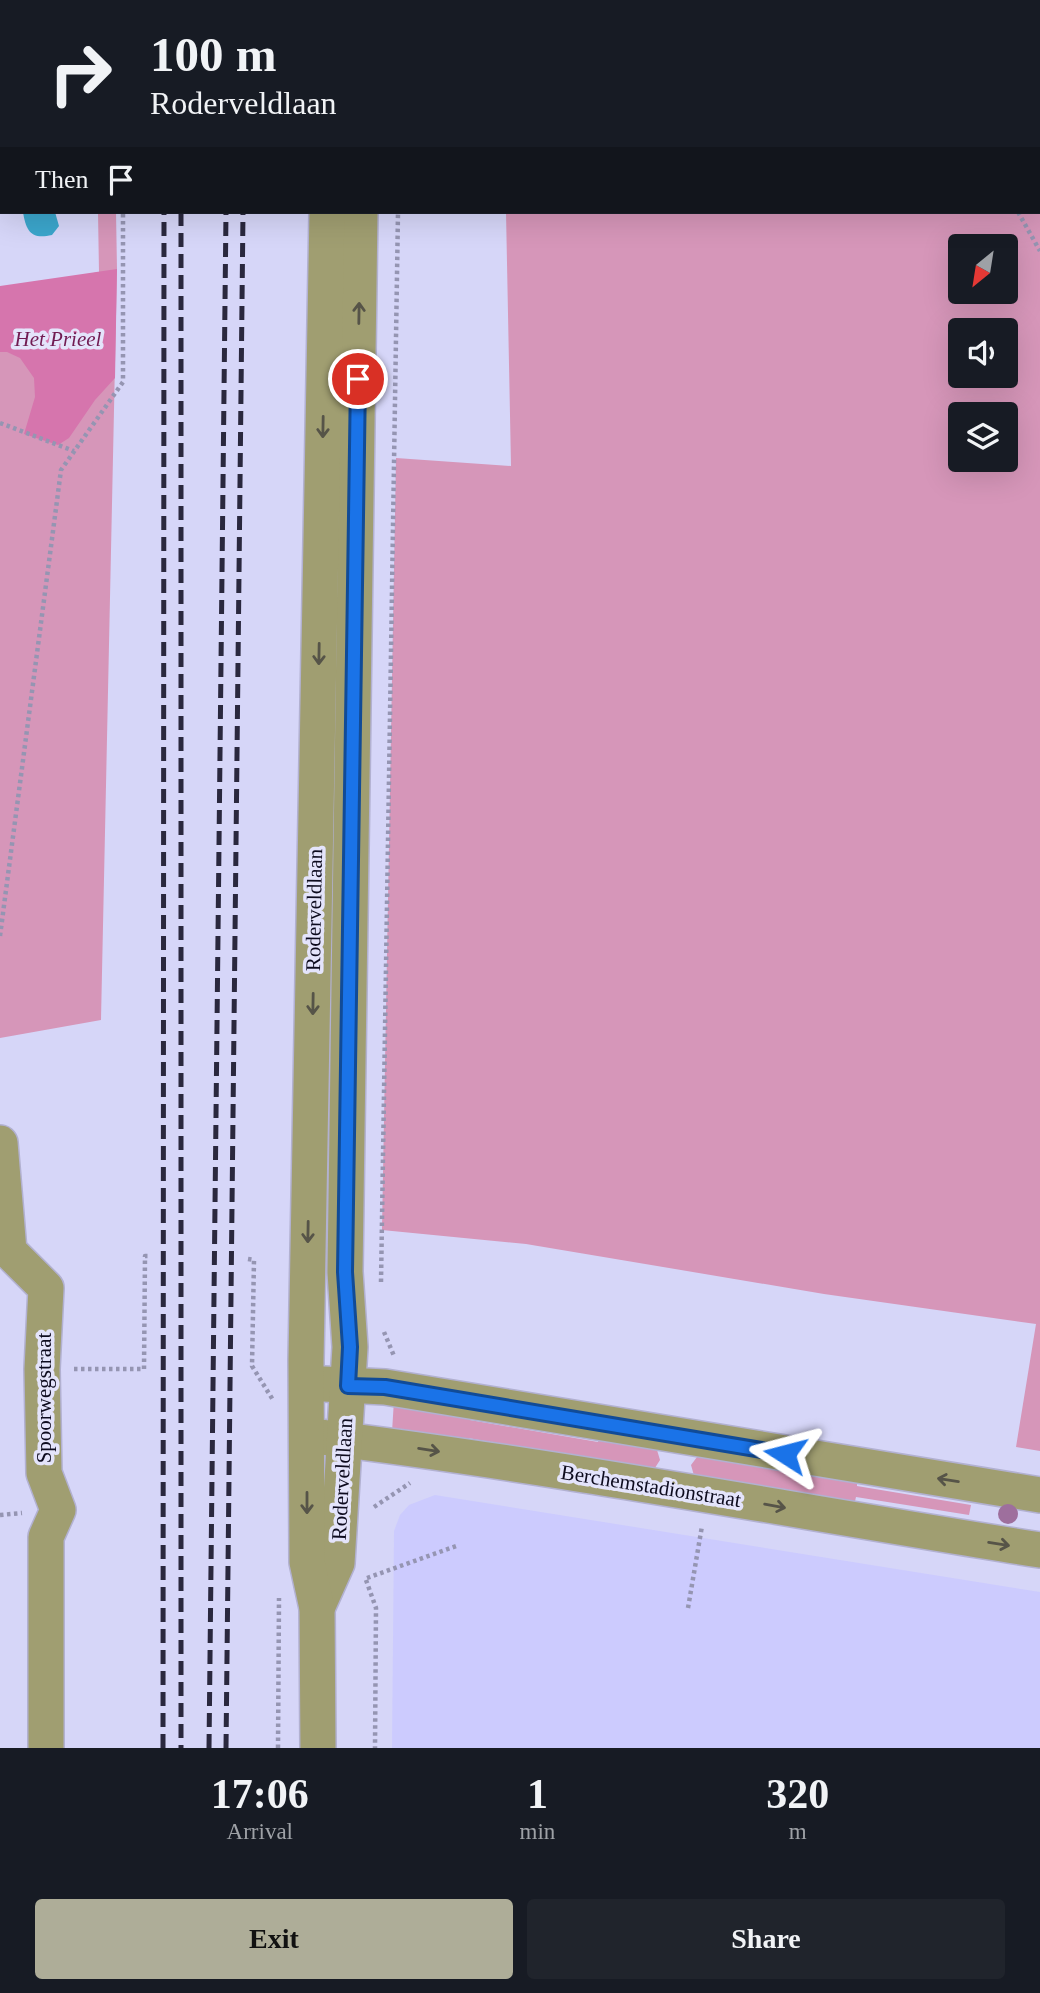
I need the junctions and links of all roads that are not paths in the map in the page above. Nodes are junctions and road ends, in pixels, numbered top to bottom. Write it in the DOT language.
graph roads {
  1 [pos="327,214"];
  2 [pos="360,214"];
  3 [pos="0,1143"];
  4 [pos="306,1383"];
  5 [pos="348,1386"];
  6 [pos="307,1435"];
  7 [pos="677,1436"];
  8 [pos="344,1440"];
  9 [pos="670,1488"];
  10 [pos="1040,1495"];
  11 [pos="1040,1550"];
  12 [pos="317,1608"];
  13 [pos="46,1748"];
  14 [pos="318,1748"];
  1 -- 4 [label="street, Roderveldlaan, one-way"];
  5 -- 2 [label="street, Roderveldlaan, one-way"];
  3 -- 13 [label="street, Spoorwegstraat"];
  4 -- 5 [label="street"];
  4 -- 6 [label="street, Roderveldlaan"];
  5 -- 7 [label="street"];
  5 -- 8 [label="street, Roderveldlaan"];
  6 -- 8 [label="street, Berchemstadionstraat"];
  6 -- 12 [label="street, Roderveldlaan, one-way"];
  7 -- 9 [label="street"];
  10 -- 7 [label="street, one-way"];
  8 -- 9 [label="street, Berchemstadionstraat, one-way"];
  8 -- 12 [label="street, Roderveldlaan"];
  9 -- 11 [label="street, Berchemstadionstraat, one-way"];
  12 -- 14 [label="street, Roderveldlaan"];
}
